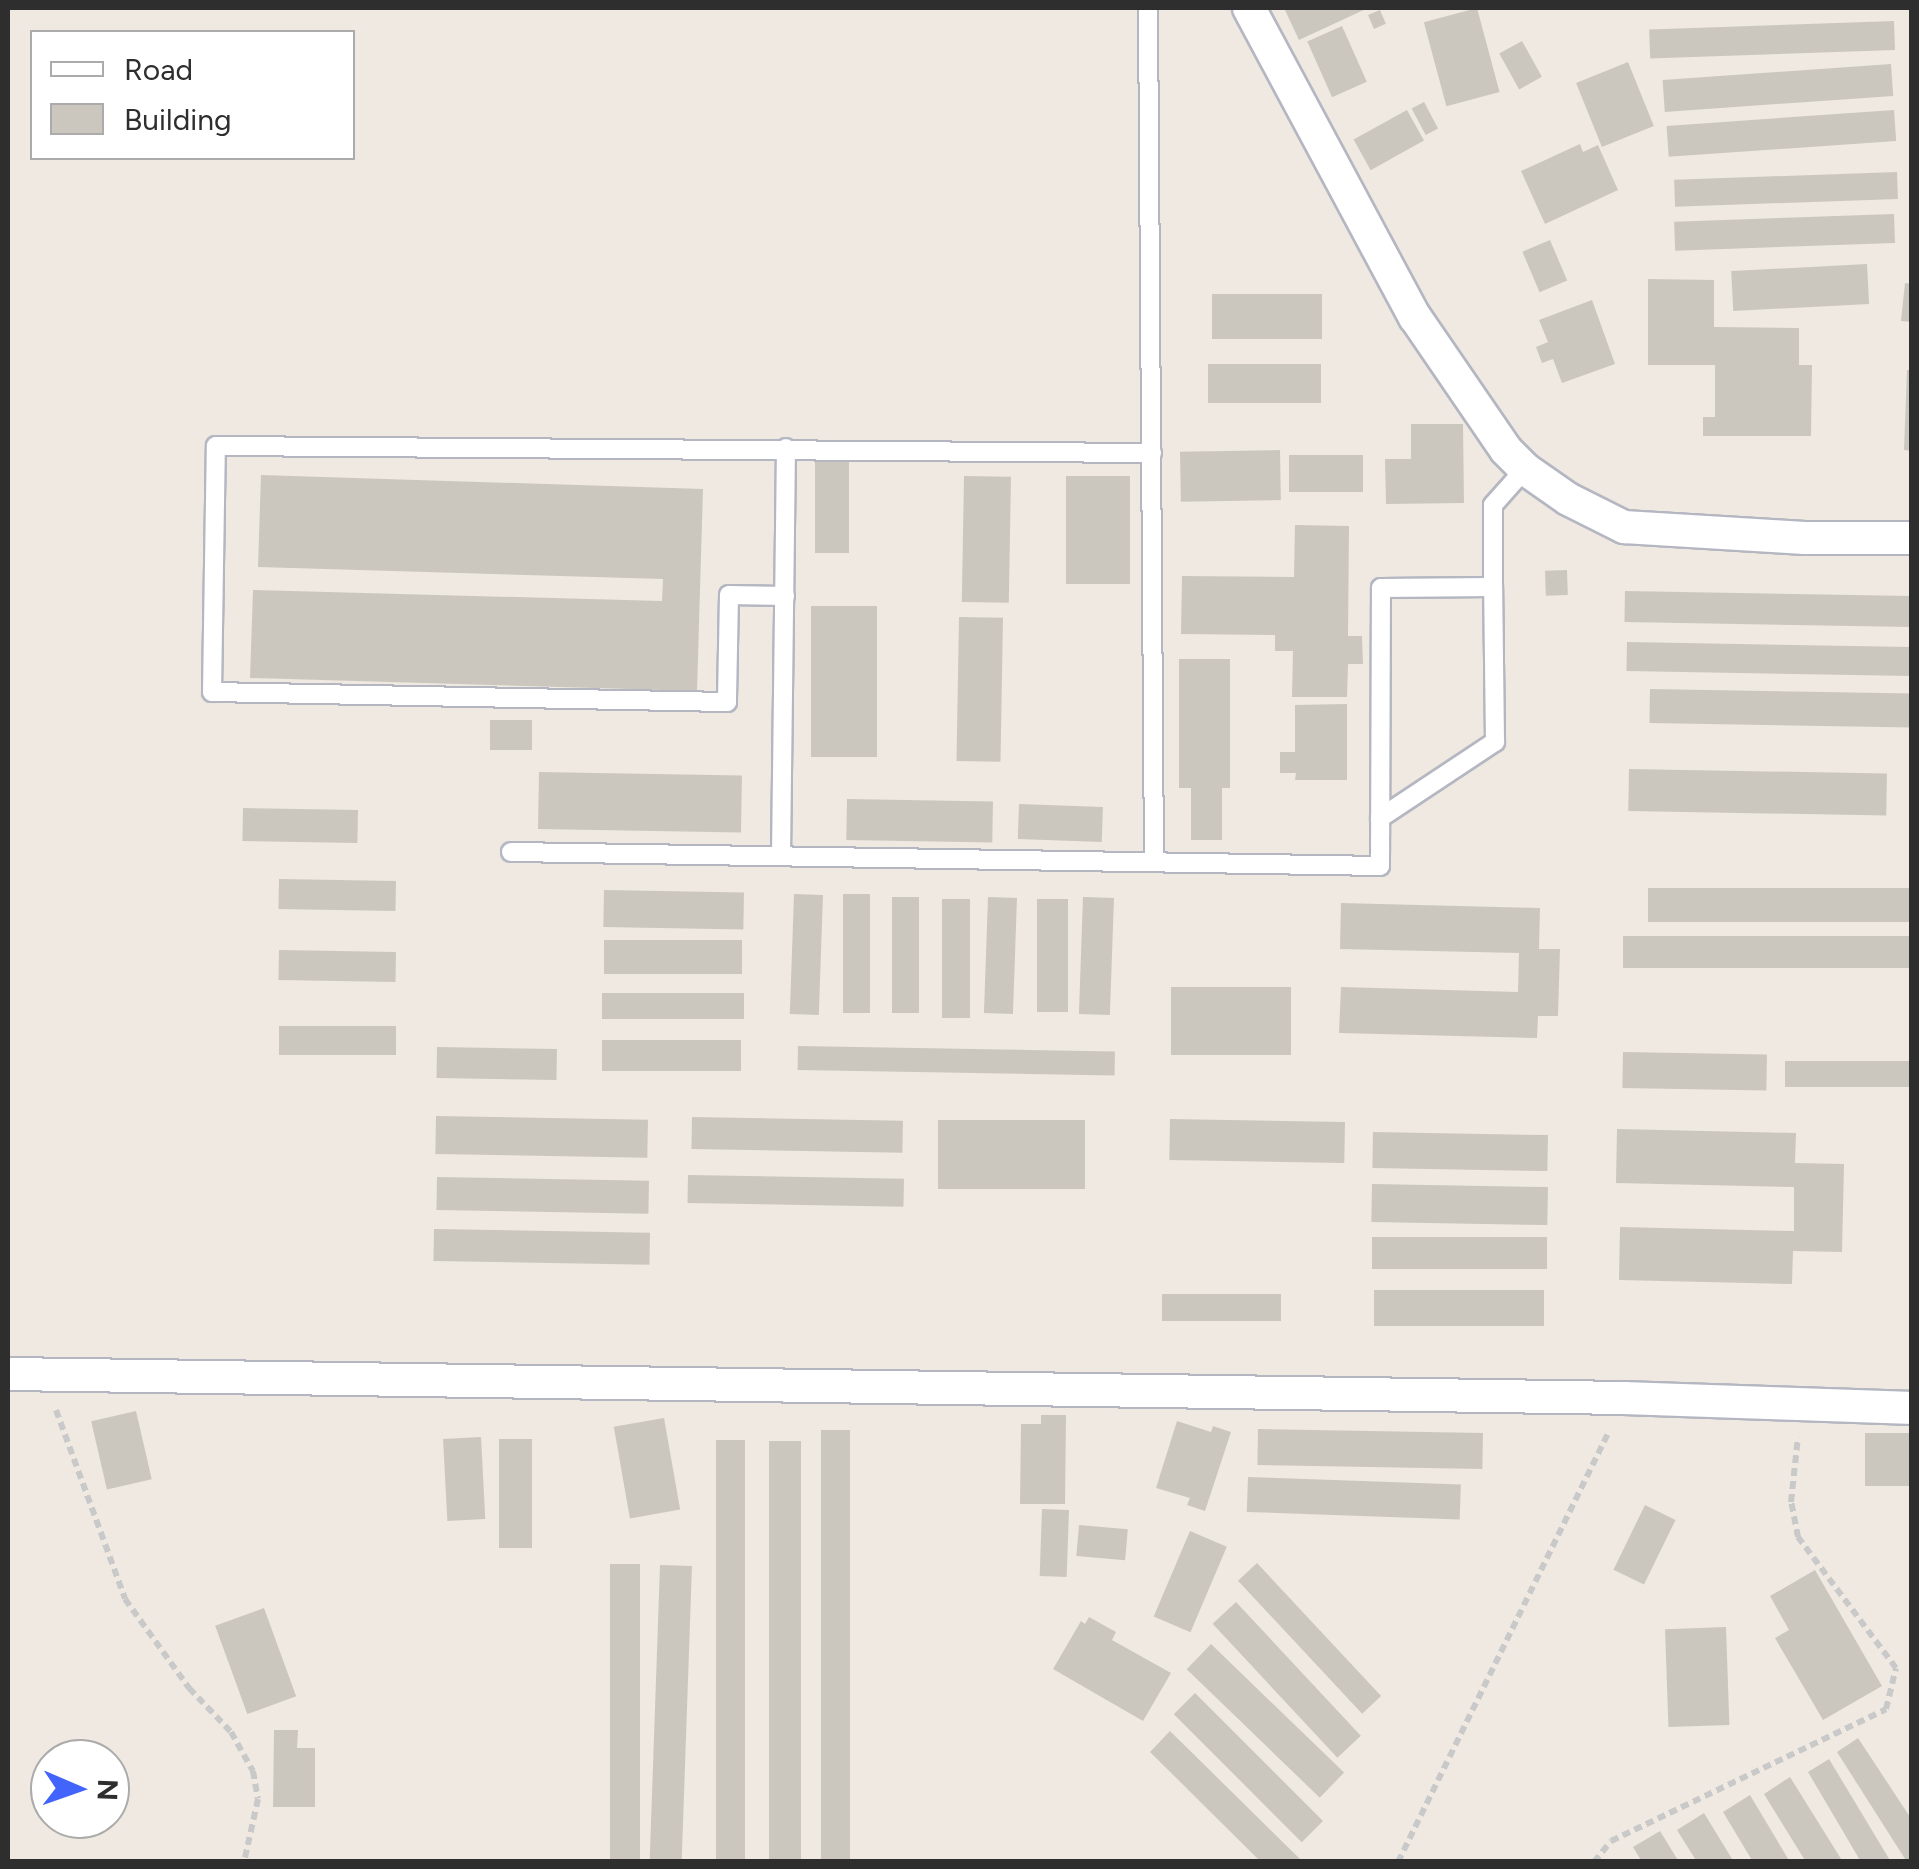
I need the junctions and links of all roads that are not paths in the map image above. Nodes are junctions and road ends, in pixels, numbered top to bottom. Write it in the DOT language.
graph roads {
  1 [pos="1148,8"];
  2 [pos="1249,8"];
  3 [pos="786,448"];
  4 [pos="1152,453"];
  5 [pos="1525,470"];
  6 [pos="1912,538"];
  7 [pos="1493,586"];
  8 [pos="784,596"];
  9 [pos="1380,818"];
  10 [pos="511,852"];
  11 [pos="781,856"];
  12 [pos="1154,861"];
  13 [pos="8,1374"];
  14 [pos="1912,1408"];
  1 -- 4 [label="lane"];
  2 -- 5 [label="street"];
  3 -- 4 [label="lane"];
  3 -- 8 [label="lane"];
  3 -- 8 [label="lane"];
  4 -- 12 [label="lane"];
  5 -- 6 [label="street"];
  5 -- 7 [label="lane"];
  7 -- 9 [label="lane"];
  7 -- 9 [label="lane"];
  8 -- 11 [label="lane"];
  9 -- 12 [label="lane"];
  10 -- 11 [label="lane"];
  11 -- 12 [label="lane"];
  13 -- 14 [label="street"];
}
